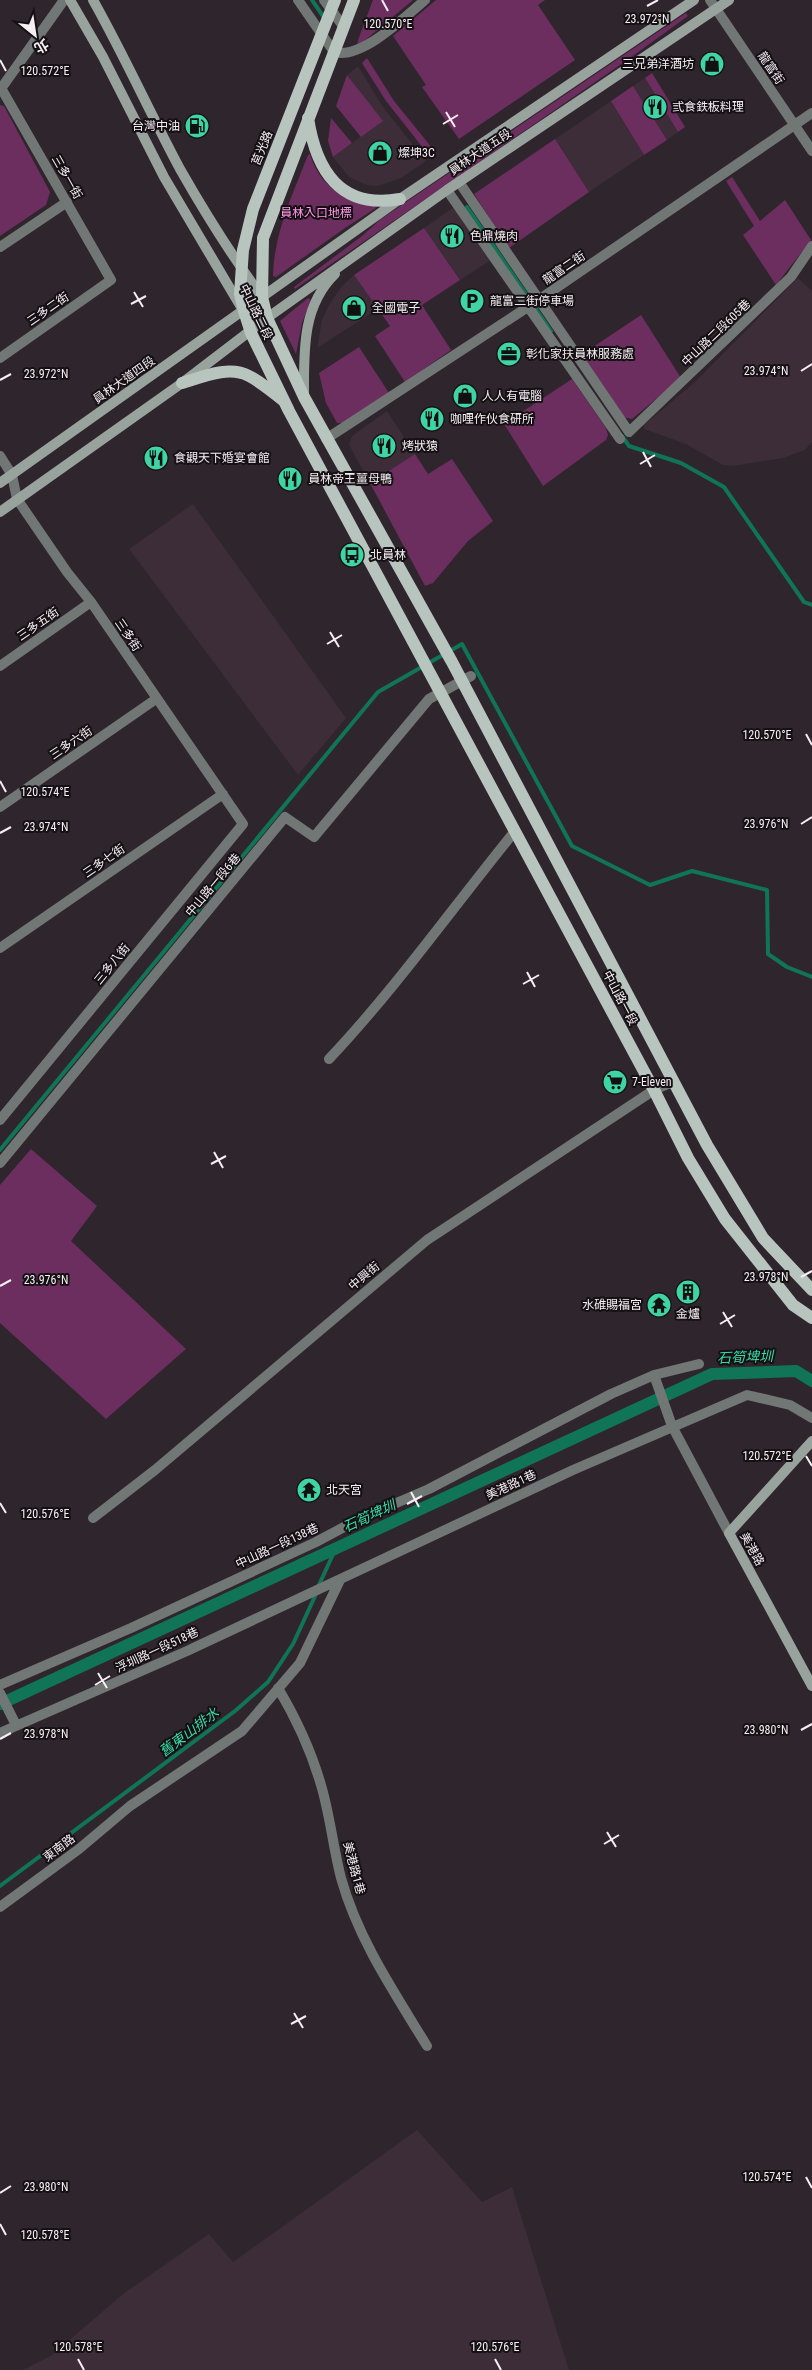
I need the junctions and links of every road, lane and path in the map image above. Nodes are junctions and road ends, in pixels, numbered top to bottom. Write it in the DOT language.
graph roads {
  1 [pos="64,0"];
  2 [pos="70,0"];
  3 [pos="93,0"];
  4 [pos="298,0"];
  5 [pos="324,0"];
  6 [pos="354,0"];
  7 [pos="425,0"];
  8 [pos="694,0"];
  9 [pos="710,0"];
  10 [pos="729,0"];
  11 [pos="334,6"];
  12 [pos="716,9"];
  13 [pos="343,26"];
  14 [pos="322,34"];
  15 [pos="334,52"];
  16 [pos="0,89"];
  17 [pos="812,113"];
  18 [pos="308,117"];
  19 [pos="794,125"];
  20 [pos="812,151"];
  21 [pos="459,182"];
  22 [pos="447,190"];
  23 [pos="400,199"];
  24 [pos="67,202"];
  25 [pos="812,246"];
  26 [pos="0,247"];
  27 [pos="354,256"];
  28 [pos="241,268"];
  29 [pos="111,280"];
  30 [pos="262,297"];
  31 [pos="540,299"];
  32 [pos="529,306"];
  33 [pos="244,311"];
  34 [pos="268,318"];
  35 [pos="251,333"];
  36 [pos="0,358"];
  37 [pos="182,384"];
  38 [pos="304,397"];
  39 [pos="286,402"];
  40 [pos="326,439"];
  41 [pos="620,439"];
  42 [pos="0,456"];
  43 [pos="12,474"];
  44 [pos="0,483"];
  45 [pos="17,499"];
  46 [pos="0,512"];
  47 [pos="91,602"];
  48 [pos="452,662"];
  49 [pos="0,666"];
  50 [pos="431,672"];
  51 [pos="466,679"];
  52 [pos="441,692"];
  53 [pos="156,699"];
  54 [pos="223,794"];
  55 [pos="0,807"];
  56 [pos="243,824"];
  57 [pos="515,831"];
  58 [pos="0,948"];
  59 [pos="329,1059"];
  60 [pos="673,1082"];
  61 [pos="654,1090"];
  62 [pos="0,1120"];
  63 [pos="0,1163"];
  64 [pos="812,1290"];
  65 [pos="812,1318"];
  66 [pos="698,1364"];
  67 [pos="654,1375"];
  68 [pos="812,1418"];
  69 [pos="672,1426"];
  70 [pos="812,1441"];
  71 [pos="93,1518"];
  72 [pos="729,1534"];
  73 [pos="340,1580"];
  74 [pos="324,1587"];
  75 [pos="0,1685"];
  76 [pos="812,1686"];
  77 [pos="278,1688"];
  78 [pos="0,1693"];
  79 [pos="16,1725"];
  80 [pos="0,1733"];
  81 [pos="0,1907"];
  82 [pos="426,2046"];
  1 -- 16 [label="street"];
  2 -- 33 [label="main road, 中山路二段"];
  3 -- 28 [label="main road, 中山路二段"];
  4 -- 14 [label="street"];
  5 -- 11 [label="street"];
  6 -- 13 [label="main road"];
  7 -- 15 [label="street"];
  8 -- 23 [label="main road, 員林大道五段"];
  9 -- 12 [label="street, 龍富街"];
  10 -- 12 [label="main road, 員林大道五段"];
  11 -- 13 [label="street"];
  11 -- 14 [label="main road, 莒光路"];
  12 -- 19 [label="street, 龍富街"];
  12 -- 21 [label="main road, 員林大道五段"];
  13 -- 15 [label="main road"];
  14 -- 15 [label="street"];
  14 -- 28 [label="main road, 莒光路"];
  15 -- 18 [label="main road"];
  16 -- 24 [label="street, 三多一街"];
  17 -- 19 [label="street, 龍富二街"];
  18 -- 23 [label="main road"];
  18 -- 30 [label="main road"];
  19 -- 20 [label="street, 龍富街"];
  19 -- 31 [label="street, 龍富二街"];
  21 -- 22 [label="main road, 員林大道五段"];
  21 -- 31 [label="street"];
  22 -- 27 [label="main road, 員林大道五段"];
  22 -- 32 [label="street"];
  23 -- 30 [label="main road, 員林大道五段"];
  24 -- 26 [label="street"];
  24 -- 29 [label="street, 三多一街"];
  25 -- 31 [label="street, 中山路二段605巷"];
  27 -- 34 [label="main road, 員林大道五段"];
  27 -- 38 [label="main road"];
  28 -- 30 [label="main road, 中山路二段"];
  28 -- 33 [label="main road, 莒光路"];
  29 -- 36 [label="street, 三多二街"];
  30 -- 33 [label="main road, 員林大道四段"];
  30 -- 34 [label="main road, 中山路二段"];
  31 -- 32 [label="street, 龍富二街"];
  32 -- 40 [label="street, 龍富二街"];
  32 -- 41 [label="street"];
  33 -- 35 [label="main road, 中山路二段"];
  33 -- 43 [label="main road, 員林大道四段"];
  34 -- 35 [label="main road, 員林大道五段"];
  34 -- 38 [label="main road, 中山路二段"];
  35 -- 37 [label="main road"];
  35 -- 39 [label="main road, 中山路二段"];
  37 -- 39 [label="main road"];
  37 -- 45 [label="main road"];
  38 -- 40 [label="main road, 中山路二段"];
  39 -- 50 [label="main road, 中山路二段"];
  40 -- 48 [label="main road, 中山路二段"];
  42 -- 43 [label="street, 三多街"];
  43 -- 44 [label="main road, 員林大道四段"];
  43 -- 45 [label="street, 三多街"];
  45 -- 46 [label="main road"];
  45 -- 47 [label="street, 三多街"];
  47 -- 49 [label="street, 三多五街"];
  47 -- 53 [label="street, 三多街"];
  48 -- 51 [label="main road, 中山路一段"];
  50 -- 52 [label="main road, 中山路一段"];
  51 -- 52 [label="street, 中山路一段6巷"];
  51 -- 60 [label="main road, 中山路一段"];
  52 -- 57 [label="main road, 中山路一段"];
  52 -- 63 [label="street, 中山路一段6巷"];
  53 -- 54 [label="street, 三多街"];
  53 -- 55 [label="street, 三多六街"];
  54 -- 56 [label="street, 三多街"];
  54 -- 58 [label="street, 三多七街"];
  56 -- 62 [label="street, 三多八街"];
  57 -- 59 [label="street"];
  57 -- 61 [label="main road, 中山路一段"];
  60 -- 61 [label="street, 中興街"];
  60 -- 64 [label="main road, 中山路一段"];
  61 -- 65 [label="main road, 中山路一段"];
  61 -- 71 [label="street, 中興街"];
  66 -- 67 [label="street, 中山路一段138巷"];
  67 -- 69 [label="street"];
  67 -- 75 [label="street, 中山路一段138巷"];
  68 -- 69 [label="street, 美港路1巷"];
  69 -- 72 [label="street"];
  69 -- 73 [label="street, 美港路1巷"];
  70 -- 72 [label="main road, 美港路"];
  72 -- 76 [label="main road, 美港路"];
  73 -- 74 [label="street, 美港路1巷"];
  73 -- 77 [label="street"];
  74 -- 79 [label="street, 浮圳路一段518巷"];
  77 -- 81 [label="street, 東南路"];
  77 -- 82 [label="street, 美港路1巷"];
  78 -- 79 [label="street"];
  79 -- 80 [label="street, 浮圳路一段518巷"];
}
